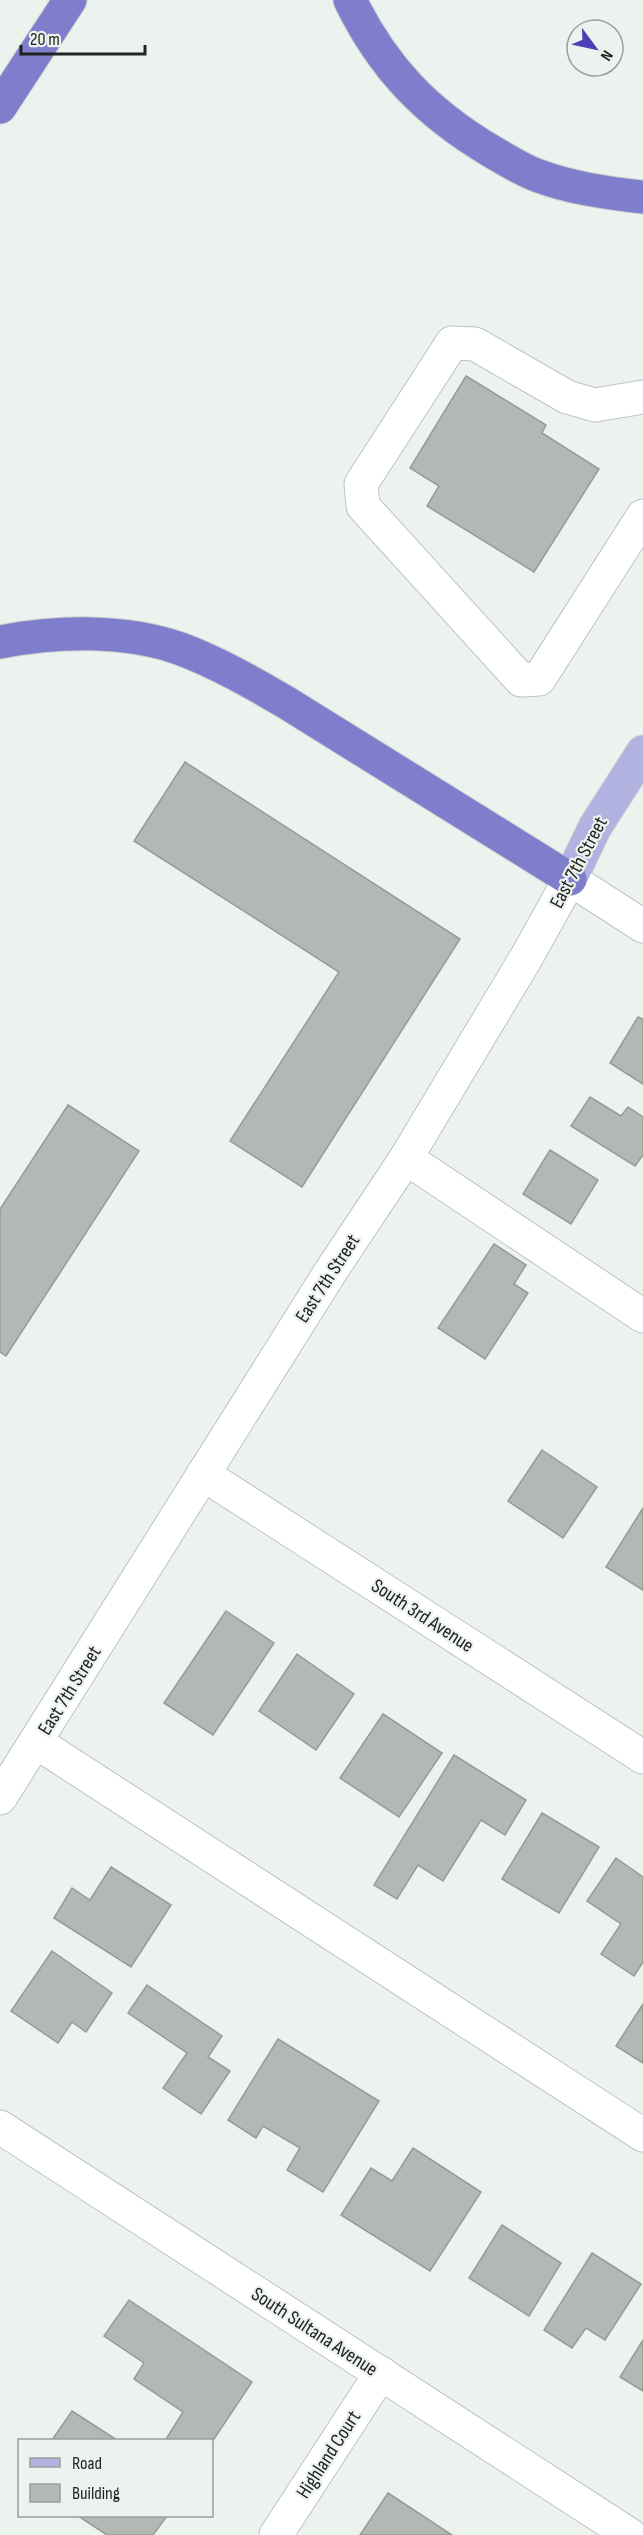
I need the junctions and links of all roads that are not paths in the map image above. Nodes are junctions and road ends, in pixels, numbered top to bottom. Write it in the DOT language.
graph roads {
  1 [pos="70,0"];
  2 [pos="350,0"];
  3 [pos="0,107"];
  4 [pos="643,196"];
  5 [pos="643,397"];
  6 [pos="643,516"];
  7 [pos="0,642"];
  8 [pos="643,752"];
  9 [pos="570,879"];
  10 [pos="643,926"];
  11 [pos="406,1158"];
  12 [pos="643,1316"];
  13 [pos="203,1474"];
  14 [pos="36,1742"];
  15 [pos="643,1756"];
  16 [pos="0,1798"];
  17 [pos="0,2127"];
  18 [pos="643,2135"];
  19 [pos="381,2373"];
  20 [pos="276,2535"];
  21 [pos="630,2535"];
  1 -- 3 [label="highway"];
  2 -- 4 [label="highway"];
  5 -- 6 [label="street"];
  7 -- 9 [label="highway"];
  8 -- 9 [label="main road, East 7th Street"];
  9 -- 10 [label="street"];
  9 -- 11 [label="street, East 7th Street"];
  11 -- 12 [label="street"];
  11 -- 13 [label="street, East 7th Street"];
  13 -- 14 [label="street, East 7th Street"];
  13 -- 15 [label="street, South 3rd Avenue"];
  14 -- 16 [label="street, East 7th Street"];
  14 -- 18 [label="street"];
  17 -- 19 [label="street, South Sultana Avenue"];
  19 -- 20 [label="street, Highland Court"];
  19 -- 21 [label="street, South Sultana Avenue"];
}
